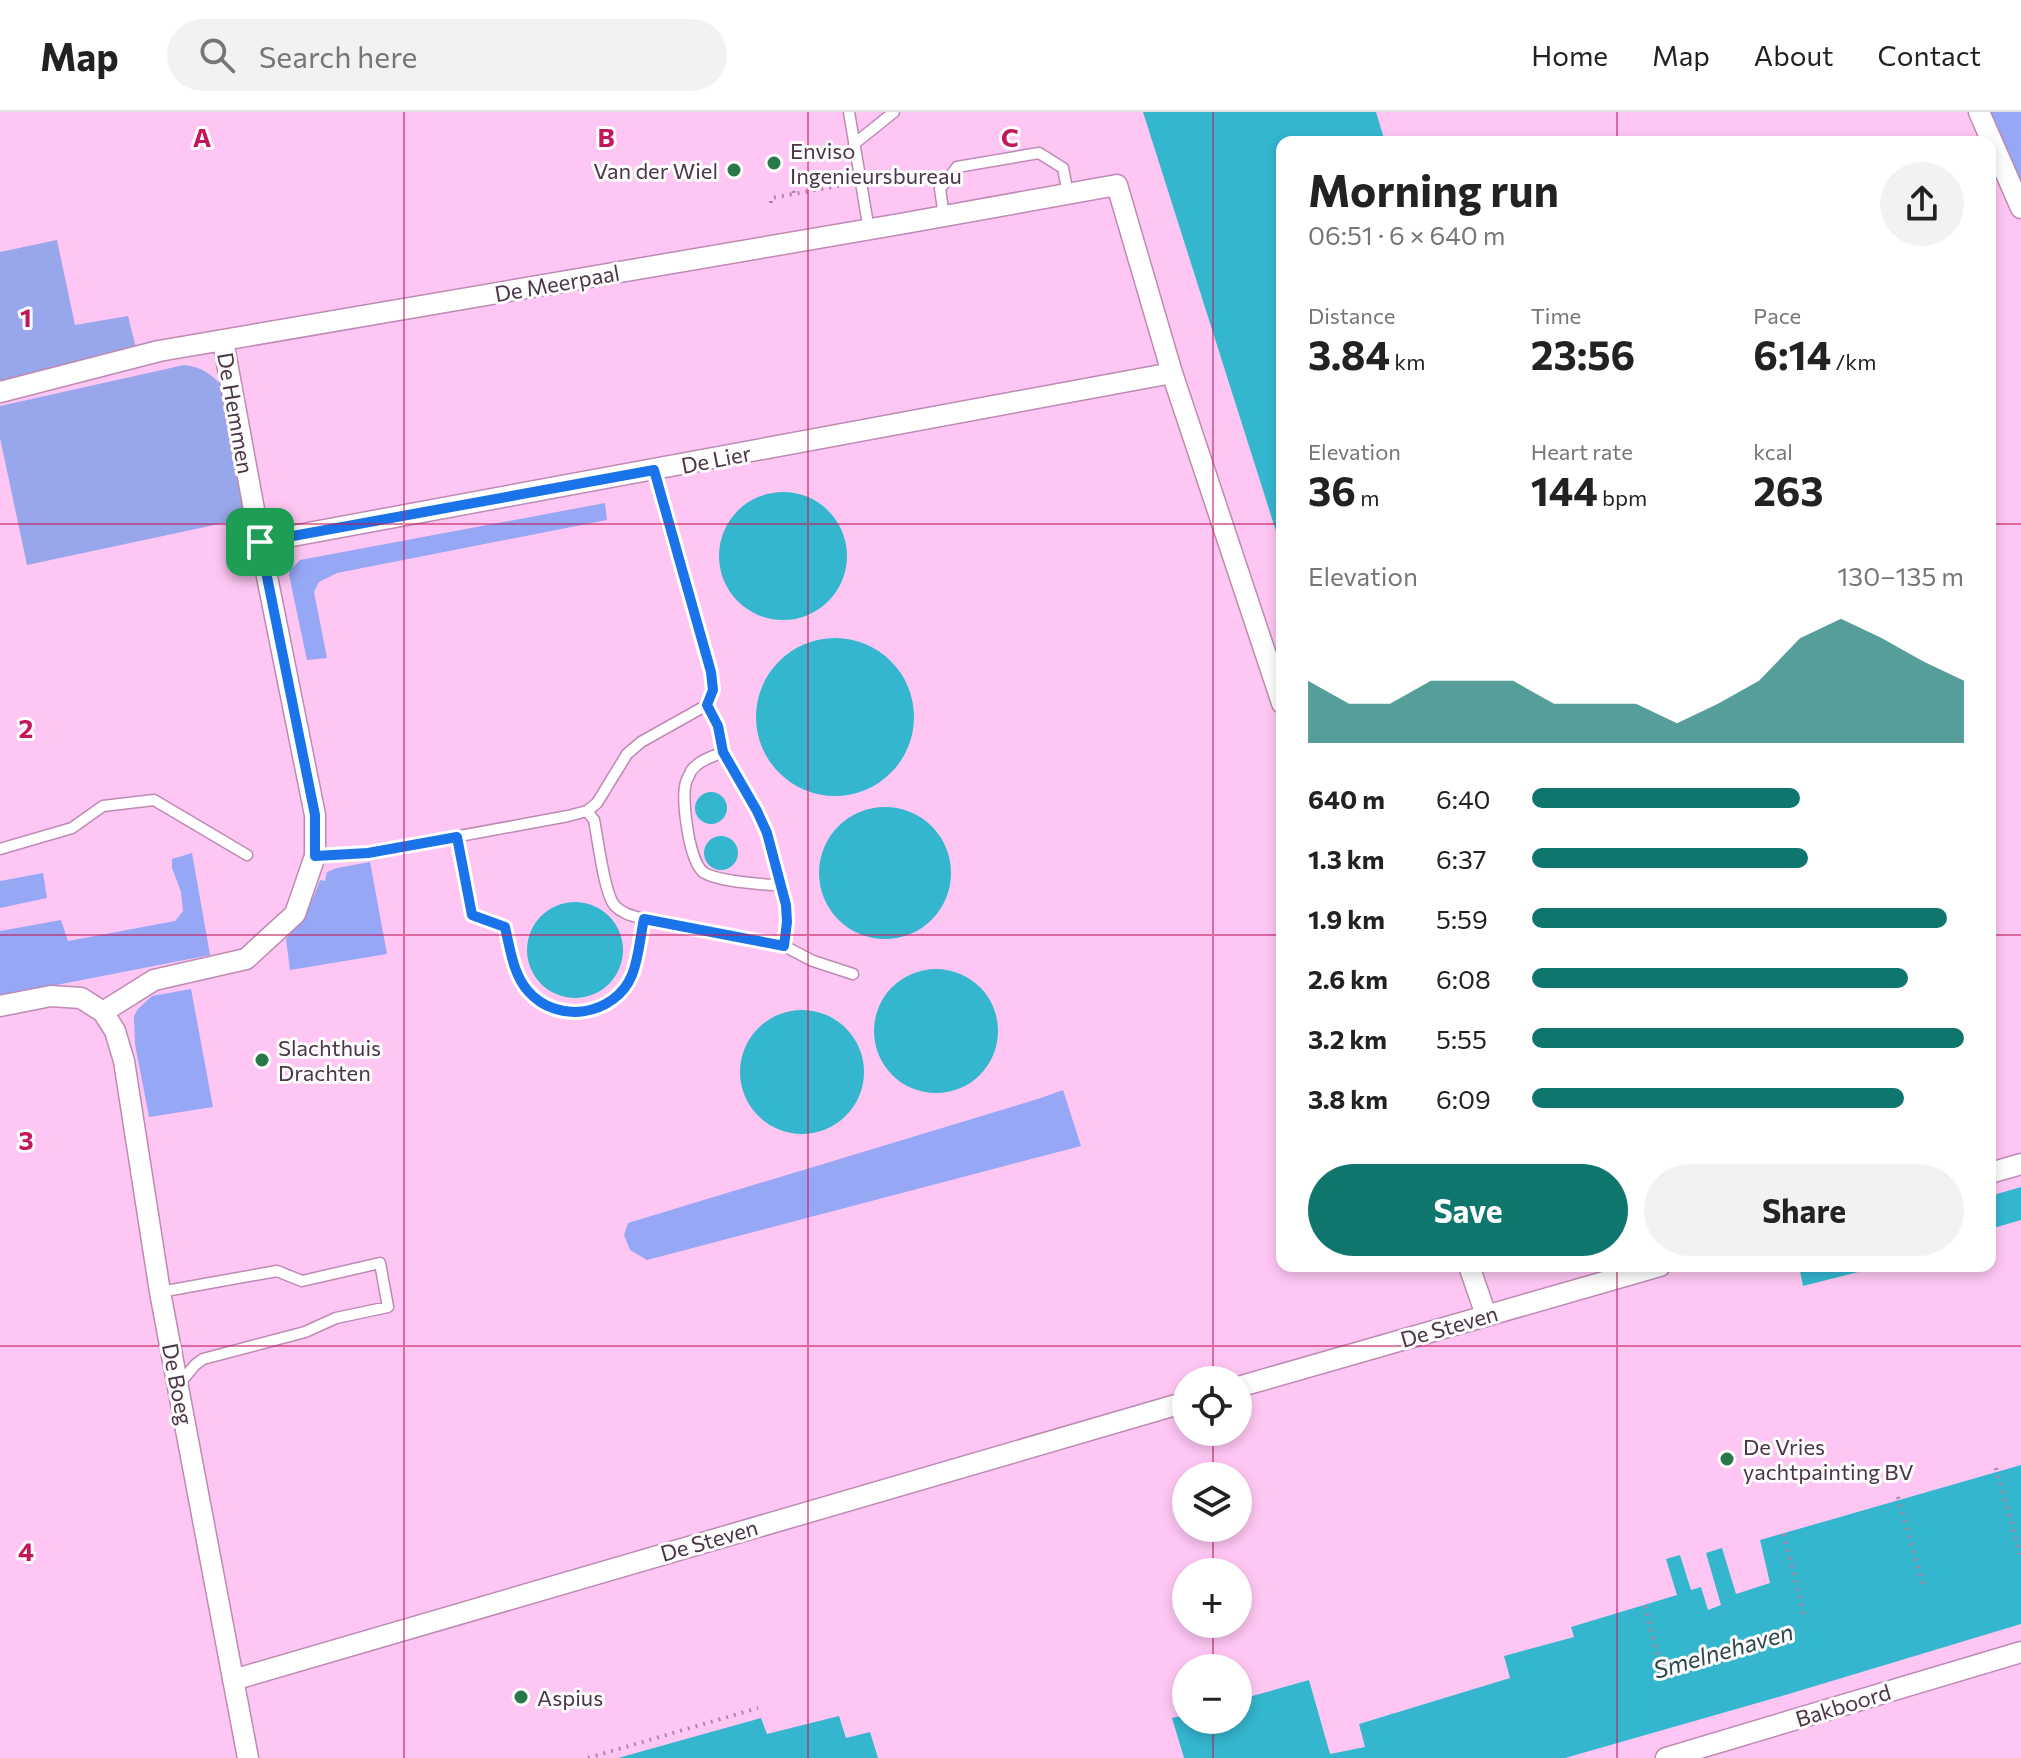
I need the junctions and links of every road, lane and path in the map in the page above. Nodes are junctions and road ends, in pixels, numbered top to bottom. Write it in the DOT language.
graph roads {
  1 [pos="849,112"];
  2 [pos="894,112"];
  3 [pos="1979,112"];
  4 [pos="1986,136"];
  5 [pos="854,144"];
  6 [pos="1996,168"];
  7 [pos="792,183"];
  8 [pos="843,185"];
  9 [pos="794,194"];
  10 [pos="1068,194"];
  11 [pos="771,203"];
  12 [pos="2021,208"];
  13 [pos="944,216"];
  14 [pos="869,230"];
  15 [pos="223,341"];
  16 [pos="1172,373"];
  17 [pos="0,392"];
  18 [pos="654,470"];
  19 [pos="260,542"];
  20 [pos="1276,685"];
  21 [pos="707,705"];
  22 [pos="723,752"];
  23 [pos="587,811"];
  24 [pos="457,837"];
  25 [pos="0,849"];
  26 [pos="247,855"];
  27 [pos="315,856"];
  28 [pos="782,886"];
  29 [pos="644,919"];
  30 [pos="784,946"];
  31 [pos="853,974"];
  32 [pos="0,1006"];
  33 [pos="103,1012"];
  34 [pos="2021,1164"];
  35 [pos="1996,1171"];
  36 [pos="1471,1272"];
  37 [pos="1639,1272"];
  38 [pos="160,1292"];
  39 [pos="1486,1315"];
  40 [pos="1252,1383"];
  41 [pos="178,1386"];
  42 [pos="1172,1406"];
  43 [pos="1996,1468"];
  44 [pos="1898,1497"];
  45 [pos="1784,1534"];
  46 [pos="2021,1557"];
  47 [pos="1924,1588"];
  48 [pos="1645,1606"];
  49 [pos="1804,1616"];
  50 [pos="2021,1652"];
  51 [pos="1661,1669"];
  52 [pos="233,1680"];
  53 [pos="758,1708"];
  54 [pos="248,1758"];
  55 [pos="588,1758"];
  56 [pos="1666,1758"];
  1 -- 5 [label="lane"];
  2 -- 5 [label="lane"];
  3 -- 4 [label="street"];
  5 -- 14 [label="lane"];
  6 -- 12 [label="street"];
  7 -- 9 [label="path"];
  8 -- 9 [label="path"];
  9 -- 11 [label="path"];
  10 -- 13 [label="street, De Meerpaal"];
  10 -- 13 [label="lane"];
  10 -- 16 [label="street, De Meerpaal"];
  13 -- 14 [label="street, De Meerpaal"];
  14 -- 15 [label="street, De Meerpaal"];
  15 -- 17 [label="street, De Meerpaal"];
  15 -- 19 [label="street, De Hemmen"];
  16 -- 18 [label="street, De Lier"];
  16 -- 20 [label="street"];
  18 -- 19 [label="street, De Lier"];
  18 -- 21 [label="lane"];
  19 -- 27 [label="street, De Hemmen"];
  21 -- 22 [label="lane"];
  21 -- 23 [label="lane"];
  22 -- 28 [label="lane"];
  22 -- 28 [label="lane"];
  23 -- 24 [label="lane"];
  23 -- 29 [label="lane"];
  24 -- 27 [label="lane"];
  24 -- 29 [label="lane"];
  25 -- 26 [label="lane"];
  27 -- 33 [label="street, De Hemmen"];
  28 -- 30 [label="lane"];
  29 -- 30 [label="lane"];
  30 -- 31 [label="lane"];
  32 -- 33 [label="street"];
  33 -- 38 [label="street, De Boeg"];
  34 -- 35 [label="street"];
  36 -- 39 [label="street"];
  37 -- 39 [label="street, De Steven"];
  38 -- 41 [label="street, De Boeg"];
  38 -- 41 [label="lane"];
  39 -- 40 [label="street, De Steven"];
  41 -- 52 [label="street, De Boeg"];
  42 -- 52 [label="street, De Steven"];
  43 -- 46 [label="path"];
  44 -- 47 [label="path"];
  45 -- 49 [label="path"];
  48 -- 51 [label="path"];
  50 -- 56 [label="street, Bakboord"];
  52 -- 54 [label="street, De Boeg"];
  53 -- 55 [label="path"];
}
